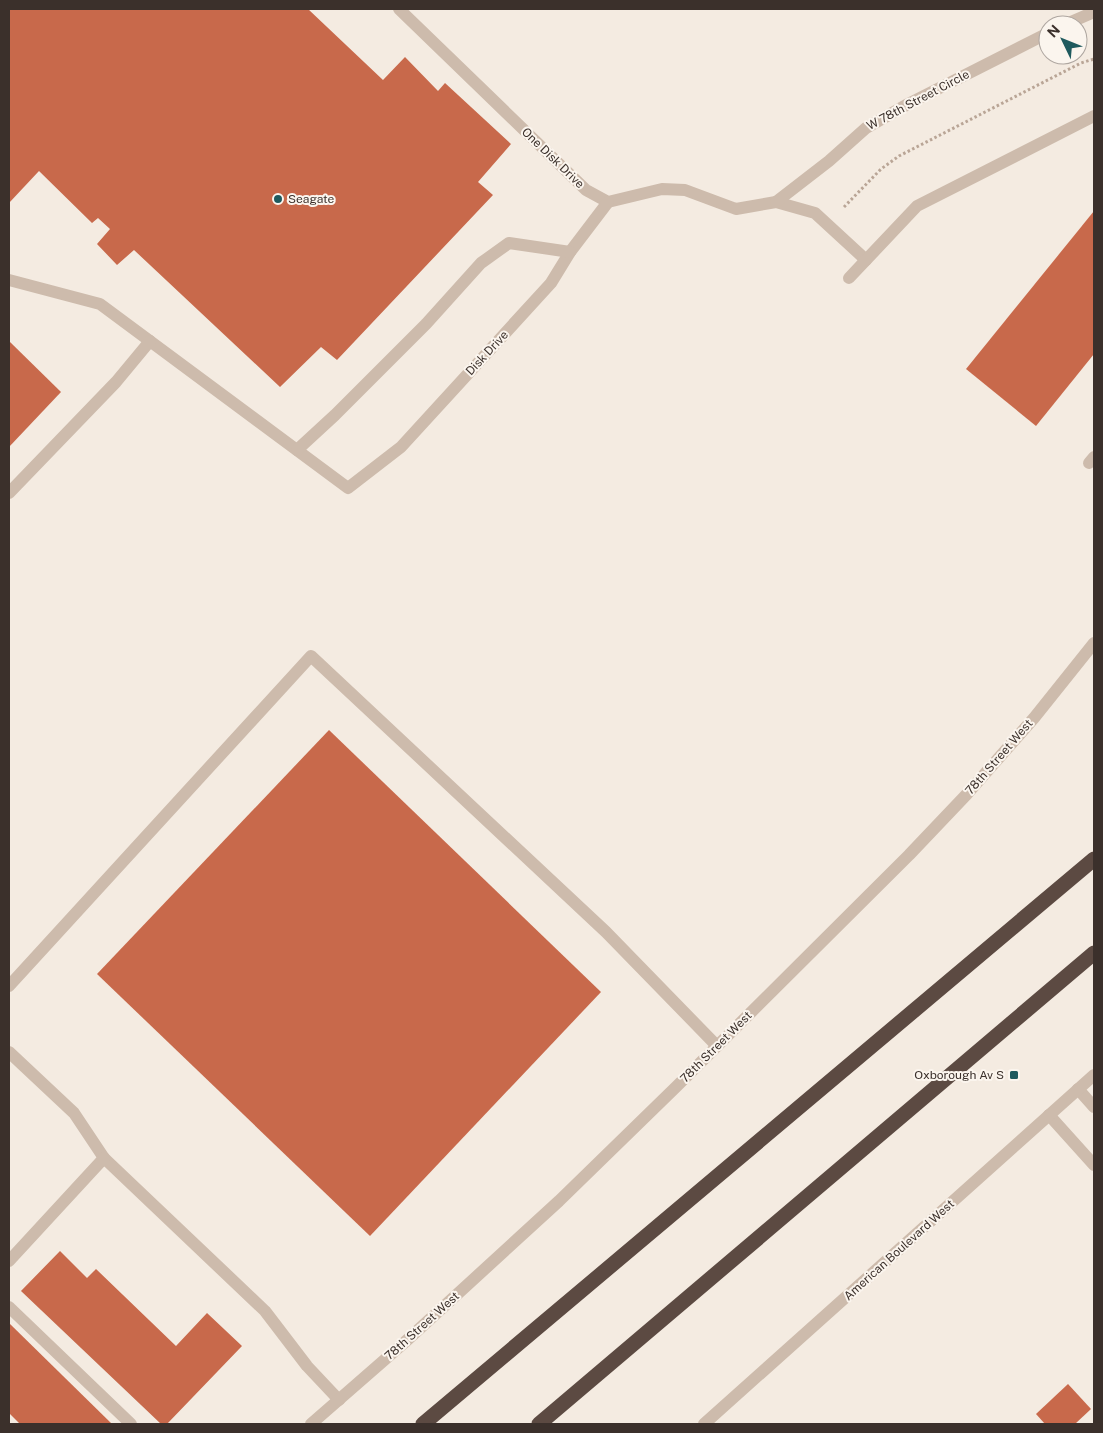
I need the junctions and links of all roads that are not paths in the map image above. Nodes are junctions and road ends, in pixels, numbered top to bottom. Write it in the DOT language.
graph roads {
  1 [pos="398,9"];
  2 [pos="1038,38"];
  3 [pos="1094,116"];
  4 [pos="608,202"];
  5 [pos="776,202"];
  6 [pos="570,252"];
  7 [pos="866,260"];
  8 [pos="849,278"];
  9 [pos="9,280"];
  10 [pos="150,341"];
  11 [pos="297,450"];
  12 [pos="9,493"];
  13 [pos="1094,643"];
  14 [pos="1094,859"];
  15 [pos="1094,953"];
  16 [pos="9,986"];
  17 [pos="717,1046"];
  18 [pos="9,1052"];
  19 [pos="1094,1075"];
  20 [pos="1078,1089"];
  21 [pos="1094,1107"];
  22 [pos="1049,1115"];
  23 [pos="104,1158"];
  24 [pos="1094,1165"];
  25 [pos="9,1261"];
  26 [pos="9,1307"];
  27 [pos="338,1400"];
  28 [pos="131,1424"];
  29 [pos="311,1424"];
  30 [pos="424,1424"];
  31 [pos="539,1424"];
  32 [pos="704,1424"];
  1 -- 4 [label="street, One Disk Drive"];
  2 -- 5 [label="street, W 78th Street Circle"];
  3 -- 7 [label="street"];
  4 -- 5 [label="street"];
  4 -- 6 [label="street, Disk Drive"];
  5 -- 7 [label="street"];
  6 -- 11 [label="street"];
  6 -- 11 [label="street, Disk Drive"];
  7 -- 8 [label="street"];
  9 -- 10 [label="street"];
  10 -- 11 [label="street"];
  10 -- 12 [label="street"];
  13 -- 17 [label="street, 78th Street West"];
  14 -- 30 [label="highway"];
  15 -- 31 [label="highway"];
  16 -- 17 [label="street"];
  17 -- 27 [label="street, 78th Street West"];
  18 -- 23 [label="street"];
  19 -- 20 [label="street, American Boulevard West"];
  20 -- 21 [label="street"];
  20 -- 22 [label="street, American Boulevard West"];
  22 -- 24 [label="street"];
  22 -- 32 [label="street, American Boulevard West"];
  23 -- 25 [label="street"];
  23 -- 27 [label="street"];
  26 -- 28 [label="street"];
  27 -- 29 [label="street, 78th Street West"];
}
